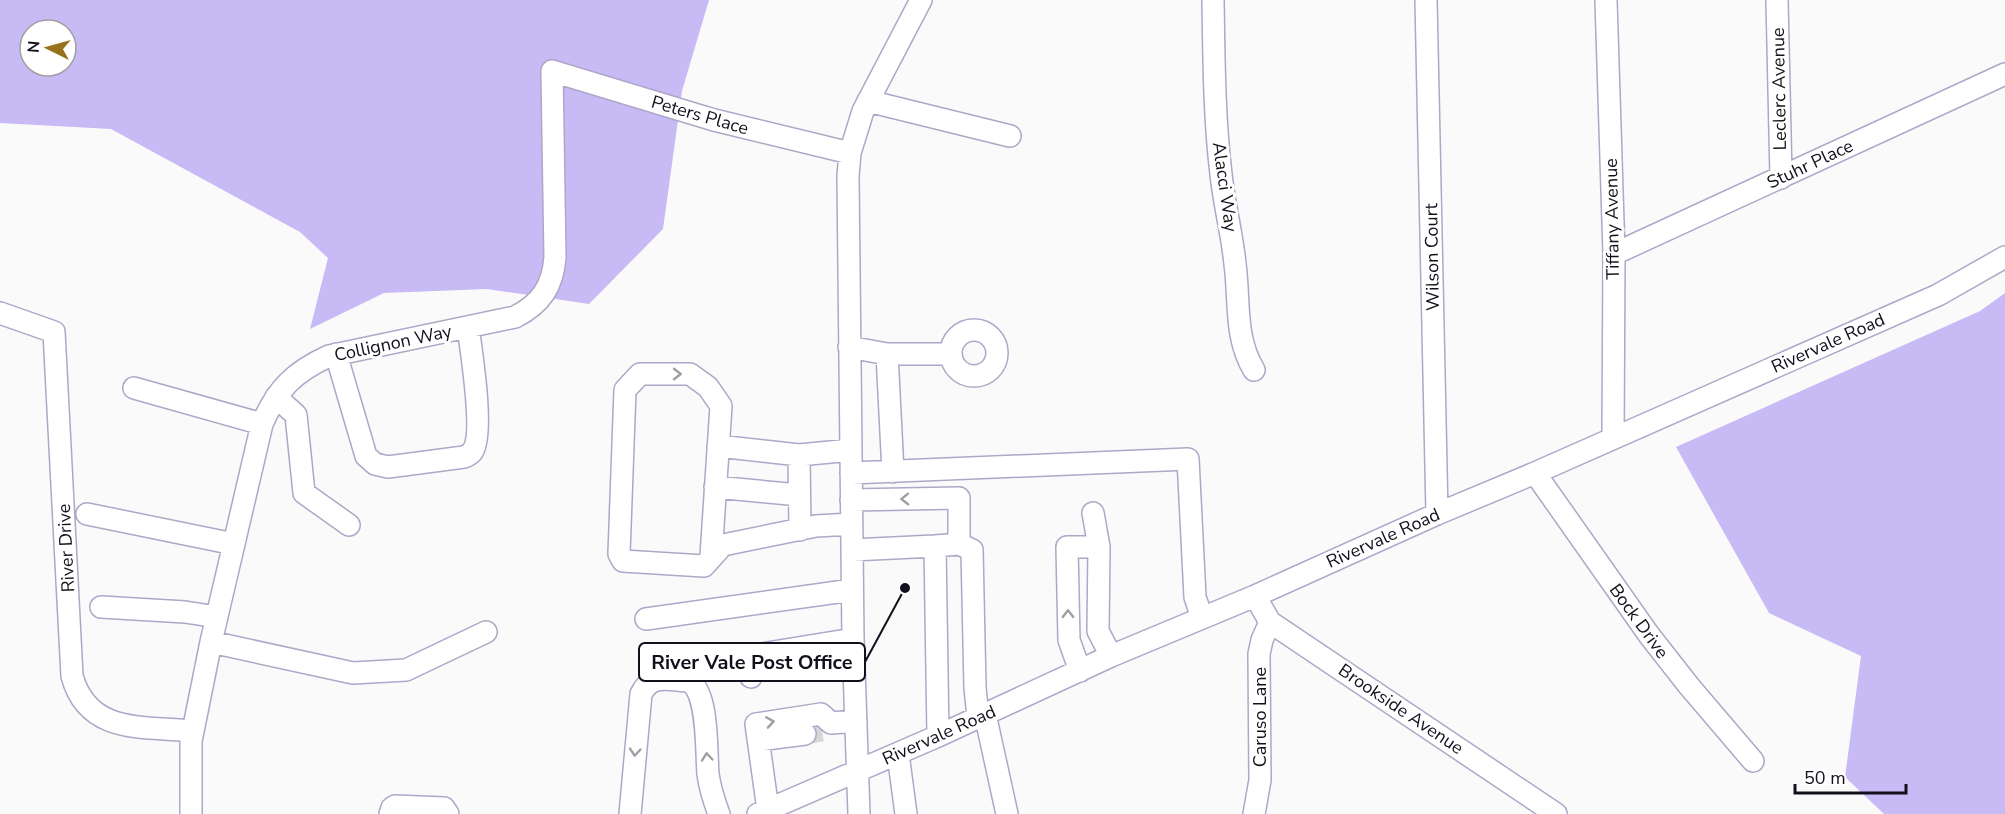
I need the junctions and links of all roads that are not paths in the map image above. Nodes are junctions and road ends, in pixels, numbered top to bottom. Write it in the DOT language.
graph roads {
  1 [pos="921,0"];
  2 [pos="1213,0"];
  3 [pos="1426,0"];
  4 [pos="1606,0"];
  5 [pos="1777,0"];
  6 [pos="552,71"];
  7 [pos="2005,74"];
  8 [pos="868,101"];
  9 [pos="1010,136"];
  10 [pos="850,153"];
  11 [pos="1781,178"];
  12 [pos="1614,254"];
  13 [pos="2005,257"];
  14 [pos="0,313"];
  15 [pos="468,327"];
  16 [pos="849,346"];
  17 [pos="336,354"];
  18 [pos="887,354"];
  19 [pos="951,354"];
  20 [pos="1254,370"];
  21 [pos="134,388"];
  22 [pos="276,397"];
  23 [pos="262,424"];
  24 [pos="1613,438"];
  25 [pos="718,446"];
  26 [pos="851,450"];
  27 [pos="799,455"];
  28 [pos="893,472"];
  29 [pos="1535,473"];
  30 [pos="851,474"];
  31 [pos="716,487"];
  32 [pos="800,495"];
  33 [pos="851,500"];
  34 [pos="1093,513"];
  35 [pos="87,514"];
  36 [pos="1437,514"];
  37 [pos="851,524"];
  38 [pos="349,525"];
  39 [pos="800,530"];
  40 [pos="234,544"];
  41 [pos="959,544"];
  42 [pos="935,546"];
  43 [pos="1099,547"];
  44 [pos="852,550"];
  45 [pos="711,556"];
  46 [pos="852,590"];
  47 [pos="1255,596"];
  48 [pos="101,607"];
  49 [pos="217,617"];
  50 [pos="1202,618"];
  51 [pos="646,619"];
  52 [pos="1270,622"];
  53 [pos="486,632"];
  54 [pos="853,639"];
  55 [pos="211,642"];
  56 [pos="1111,656"];
  57 [pos="1080,671"];
  58 [pos="751,677"];
  59 [pos="982,716"];
  60 [pos="856,722"];
  61 [pos="193,731"];
  62 [pos="938,736"];
  63 [pos="898,753"];
  64 [pos="1753,761"];
  65 [pos="858,771"];
  66 [pos="763,812"];
  67 [pos="191,814"];
  68 [pos="390,814"];
  69 [pos="448,814"];
  70 [pos="630,814"];
  71 [pos="719,814"];
  72 [pos="859,814"];
  73 [pos="906,814"];
  74 [pos="1007,814"];
  75 [pos="1254,814"];
  76 [pos="1556,814"];
  1 -- 8 [label="street"];
  2 -- 20 [label="street, Alacci Way"];
  3 -- 36 [label="street, Wilson Court"];
  4 -- 12 [label="street, Tiffany Avenue"];
  5 -- 11 [label="street, Leclerc Avenue"];
  6 -- 10 [label="street, Peters Place"];
  6 -- 15 [label="street, Collignon Way"];
  7 -- 11 [label="street, Stuhr Place"];
  8 -- 9 [label="street"];
  8 -- 10 [label="street"];
  10 -- 16 [label="street"];
  11 -- 12 [label="street, Stuhr Place"];
  12 -- 24 [label="street, Tiffany Avenue"];
  13 -- 24 [label="street, Rivervale Road"];
  14 -- 61 [label="street, River Drive"];
  15 -- 17 [label="street, Collignon Way"];
  15 -- 17 [label="street"];
  16 -- 18 [label="street"];
  16 -- 26 [label="street"];
  17 -- 22 [label="street, Collignon Way"];
  18 -- 19 [label="street"];
  18 -- 28 [label="street"];
  21 -- 23 [label="street"];
  22 -- 23 [label="street, Collignon Way"];
  22 -- 38 [label="street"];
  23 -- 40 [label="street, Collignon Way"];
  24 -- 29 [label="street, Rivervale Road"];
  25 -- 27 [label="street"];
  25 -- 31 [label="street"];
  45 -- 25 [label="street, one-way"];
  26 -- 27 [label="street"];
  26 -- 30 [label="street"];
  27 -- 32 [label="street"];
  28 -- 30 [label="street"];
  28 -- 50 [label="street"];
  29 -- 36 [label="street, Rivervale Road"];
  29 -- 64 [label="street, Bock Drive"];
  30 -- 33 [label="street"];
  31 -- 32 [label="street"];
  31 -- 45 [label="street"];
  32 -- 39 [label="street"];
  33 -- 37 [label="street"];
  41 -- 33 [label="street, one-way"];
  34 -- 43 [label="street"];
  35 -- 40 [label="street"];
  36 -- 47 [label="street, Rivervale Road"];
  37 -- 39 [label="street"];
  37 -- 44 [label="street"];
  39 -- 45 [label="street"];
  40 -- 49 [label="street, Collignon Way"];
  41 -- 42 [label="street"];
  41 -- 59 [label="street"];
  42 -- 44 [label="street"];
  42 -- 62 [label="street"];
  43 -- 56 [label="street"];
  57 -- 43 [label="street, one-way"];
  44 -- 46 [label="street"];
  46 -- 51 [label="street"];
  46 -- 54 [label="street"];
  47 -- 50 [label="street, Rivervale Road"];
  47 -- 52 [label="street, Brookside Avenue"];
  48 -- 49 [label="street"];
  49 -- 55 [label="street, Collignon Way"];
  50 -- 56 [label="street, Rivervale Road"];
  52 -- 75 [label="street, Caruso Lane"];
  52 -- 76 [label="street, Brookside Avenue"];
  53 -- 55 [label="street"];
  54 -- 58 [label="street"];
  54 -- 60 [label="street"];
  55 -- 61 [label="street, Collignon Way"];
  56 -- 57 [label="street, Rivervale Road"];
  57 -- 59 [label="street, Rivervale Road"];
  59 -- 62 [label="street, Rivervale Road"];
  59 -- 74 [label="street"];
  60 -- 65 [label="street"];
  66 -- 60 [label="street, one-way"];
  61 -- 67 [label="street, Collignon Way"];
  62 -- 63 [label="street, Rivervale Road"];
  63 -- 65 [label="street, Rivervale Road"];
  63 -- 73 [label="street"];
  65 -- 66 [label="street, Rivervale Road"];
  65 -- 72 [label="street"];
  68 -- 69 [label="street"];
  71 -- 70 [label="street, one-way"];
}
